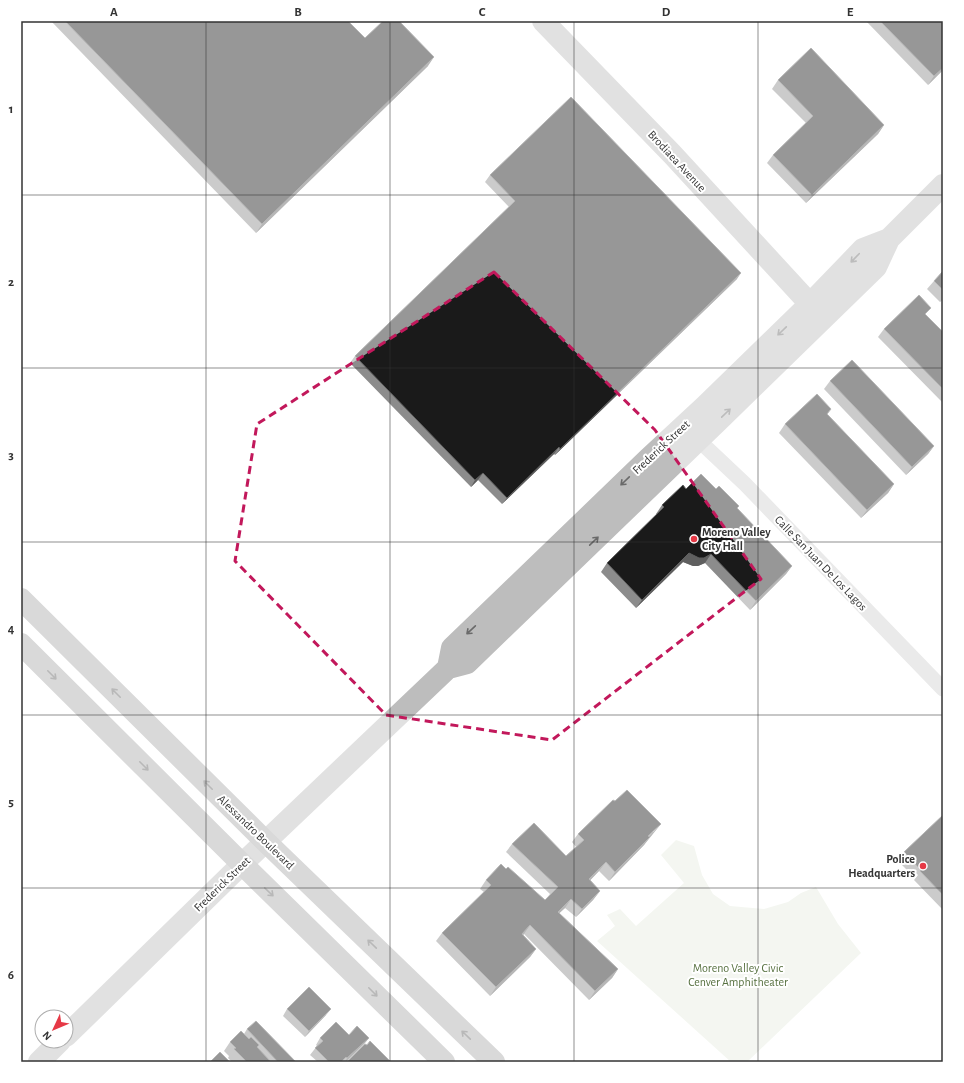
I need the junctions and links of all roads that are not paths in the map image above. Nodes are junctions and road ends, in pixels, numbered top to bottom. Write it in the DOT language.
graph roads {
  1 [pos="542,21"];
  2 [pos="943,185"];
  3 [pos="888,239"];
  4 [pos="810,304"];
  5 [pos="691,433"];
  6 [pos="578,526"];
  7 [pos="21,599"];
  8 [pos="496,637"];
  9 [pos="21,644"];
  10 [pos="448,668"];
  11 [pos="943,689"];
  12 [pos="266,842"];
  13 [pos="242,864"];
  14 [pos="74,1028"];
  15 [pos="52,1049"];
  16 [pos="39,1062"];
  17 [pos="444,1062"];
  18 [pos="494,1062"];
  1 -- 4 [label="main road, Brodiaea Avenue"];
  2 -- 3 [label="main road, Frederick Street"];
  3 -- 4 [label="main road, Frederick Street, one-way"];
  5 -- 3 [label="main road, Frederick Street, one-way"];
  4 -- 5 [label="main road, Frederick Street, one-way"];
  5 -- 6 [label="main road, Frederick Street, one-way"];
  8 -- 5 [label="main road, Frederick Street, one-way"];
  5 -- 11 [label="street, Calle San Juan De Los Lagos"];
  6 -- 8 [label="main road"];
  6 -- 10 [label="main road, Frederick Street, one-way"];
  12 -- 7 [label="main road, Alessandro Boulevard, one-way"];
  8 -- 10 [label="main road, Frederick Street"];
  9 -- 13 [label="main road, one-way"];
  10 -- 12 [label="main road, Frederick Street"];
  12 -- 13 [label="main road, Frederick Street"];
  18 -- 12 [label="main road, Alessandro Boulevard, one-way"];
  13 -- 14 [label="main road, Frederick Street"];
  13 -- 17 [label="main road, one-way"];
  15 -- 16 [label="main road"];
}
